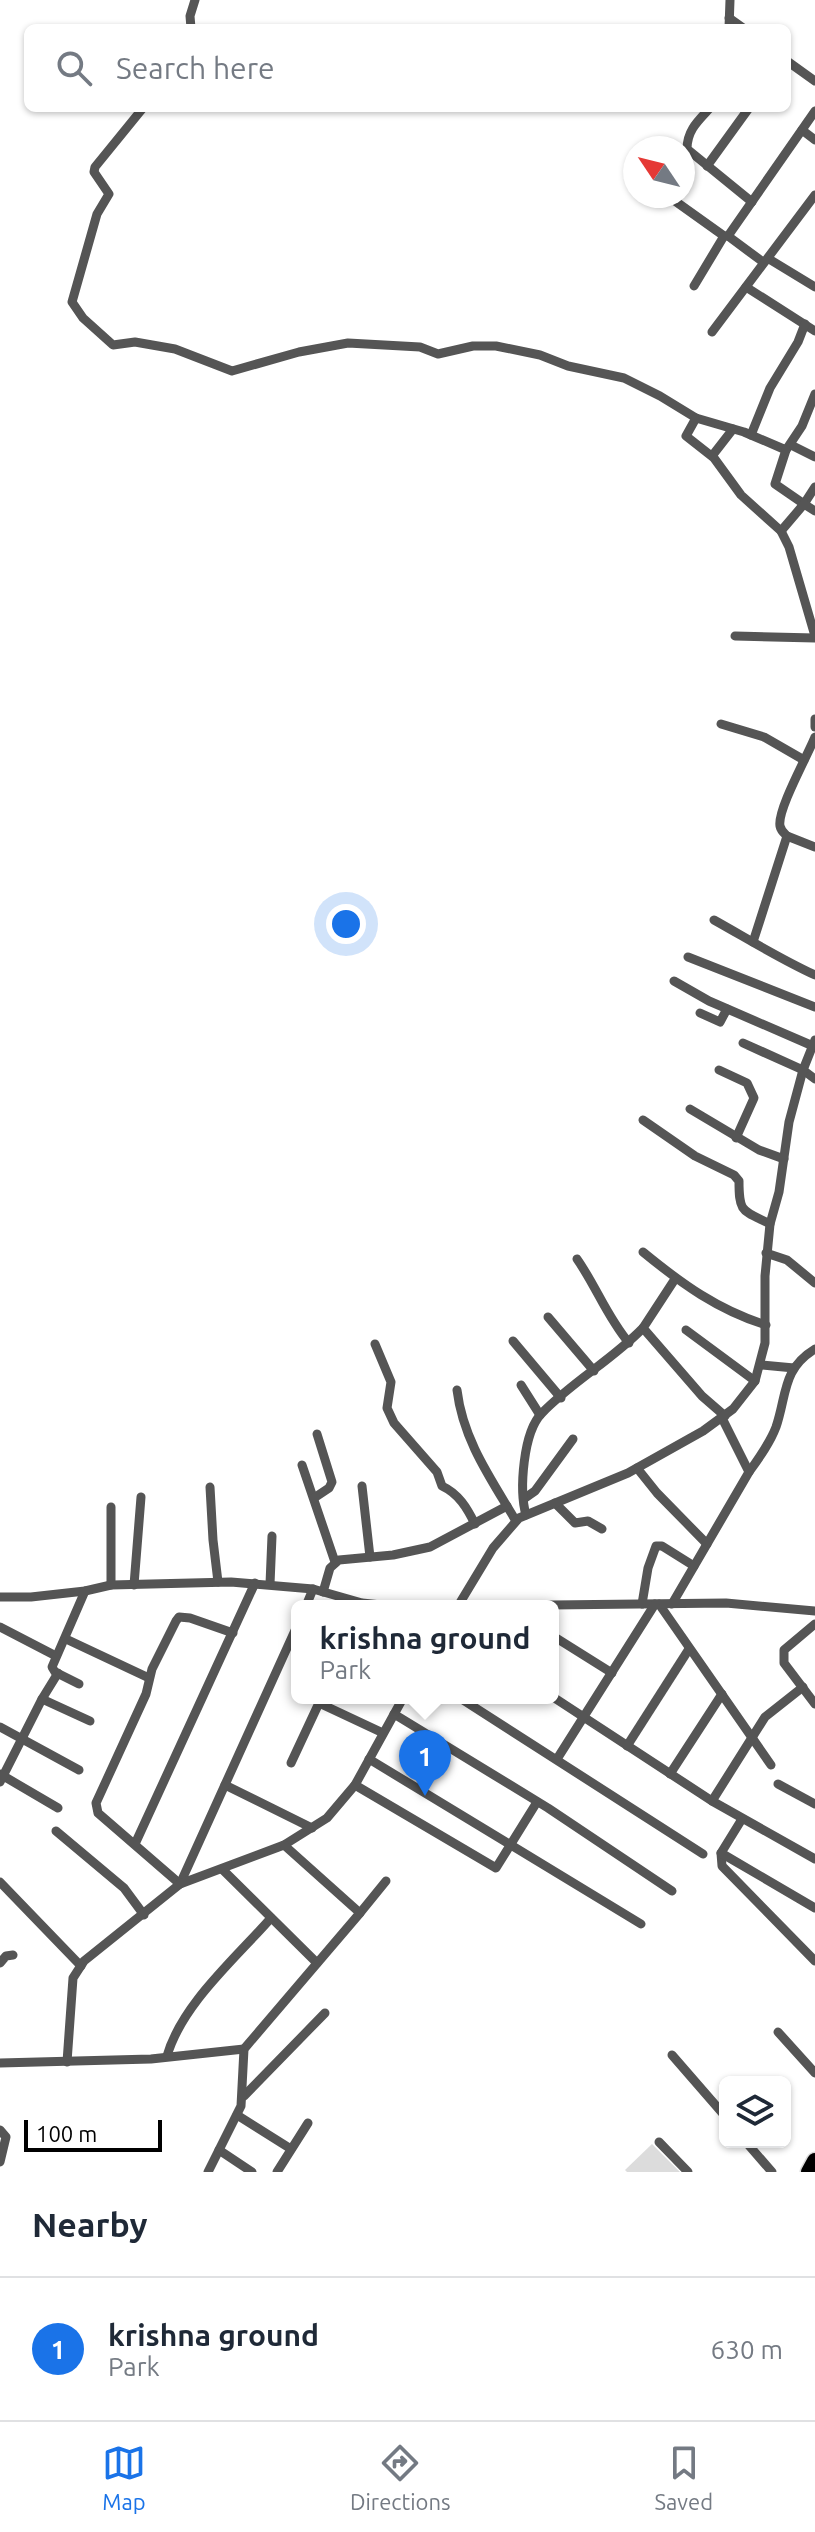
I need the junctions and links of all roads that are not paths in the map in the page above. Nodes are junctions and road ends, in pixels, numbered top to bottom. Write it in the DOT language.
graph roads {
  1 [pos="195,0"];
  2 [pos="730,0"];
  3 [pos="729,23"];
  4 [pos="191,24"];
  5 [pos="791,64"];
  6 [pos="815,81"];
  7 [pos="815,111"];
  8 [pos="140,112"];
  9 [pos="706,112"];
  10 [pos="746,112"];
  11 [pos="802,130"];
  12 [pos="815,140"];
  13 [pos="707,166"];
  14 [pos="815,195"];
  15 [pos="752,202"];
  16 [pos="685,208"];
  17 [pos="726,236"];
  18 [pos="766,261"];
  19 [pos="815,271"];
  20 [pos="812,285"];
  21 [pos="694,286"];
  22 [pos="746,287"];
  23 [pos="805,324"];
  24 [pos="815,331"];
  25 [pos="712,332"];
  26 [pos="815,394"];
  27 [pos="696,418"];
  28 [pos="733,429"];
  29 [pos="751,435"];
  30 [pos="789,448"];
  31 [pos="712,456"];
  32 [pos="815,457"];
  33 [pos="815,487"];
  34 [pos="804,504"];
  35 [pos="815,511"];
  36 [pos="781,531"];
  37 [pos="735,636"];
  38 [pos="815,637"];
  39 [pos="815,719"];
  40 [pos="721,724"];
  41 [pos="815,727"];
  42 [pos="815,737"];
  43 [pos="804,760"];
  44 [pos="787,836"];
  45 [pos="815,847"];
  46 [pos="714,920"];
  47 [pos="753,942"];
  48 [pos="688,957"];
  49 [pos="815,975"];
  50 [pos="674,981"];
  51 [pos="815,1007"];
  52 [pos="727,1009"];
  53 [pos="700,1013"];
  54 [pos="743,1043"];
  55 [pos="814,1043"];
  56 [pos="719,1070"];
  57 [pos="803,1070"];
  58 [pos="815,1079"];
  59 [pos="690,1109"];
  60 [pos="643,1120"];
  61 [pos="736,1138"];
  62 [pos="784,1159"];
  63 [pos="770,1224"];
  64 [pos="643,1252"];
  65 [pos="766,1253"];
  66 [pos="577,1259"];
  67 [pos="675,1279"];
  68 [pos="815,1283"];
  69 [pos="548,1317"];
  70 [pos="766,1325"];
  71 [pos="643,1328"];
  72 [pos="686,1330"];
  73 [pos="513,1341"];
  74 [pos="629,1343"];
  75 [pos="375,1344"];
  76 [pos="815,1349"];
  77 [pos="761,1365"];
  78 [pos="794,1368"];
  79 [pos="594,1371"];
  80 [pos="755,1381"];
  81 [pos="521,1385"];
  82 [pos="457,1390"];
  83 [pos="561,1398"];
  84 [pos="540,1415"];
  85 [pos="724,1417"];
  86 [pos="317,1434"];
  87 [pos="573,1439"];
  88 [pos="302,1465"];
  89 [pos="637,1468"];
  90 [pos="749,1472"];
  91 [pos="362,1486"];
  92 [pos="210,1487"];
  93 [pos="141,1497"];
  94 [pos="314,1498"];
  95 [pos="525,1498"];
  96 [pos="555,1503"];
  97 [pos="507,1506"];
  98 [pos="111,1507"];
  99 [pos="526,1515"];
  100 [pos="516,1521"];
  101 [pos="475,1524"];
  102 [pos="602,1529"];
  103 [pos="272,1536"];
  104 [pos="707,1544"];
  105 [pos="370,1557"];
  106 [pos="335,1562"];
  107 [pos="694,1566"];
  108 [pos="218,1582"];
  109 [pos="255,1583"];
  110 [pos="270,1584"];
  111 [pos="111,1585"];
  112 [pos="134,1585"];
  113 [pos="318,1590"];
  114 [pos="85,1591"];
  115 [pos="3,1597"];
  116 [pos="310,1600"];
  117 [pos="351,1600"];
  118 [pos="461,1600"];
  119 [pos="642,1604"];
  120 [pos="657,1604"];
  121 [pos="672,1604"];
  122 [pos="559,1605"];
  123 [pos="0,1609"];
  124 [pos="815,1611"];
  125 [pos="815,1624"];
  126 [pos="0,1627"];
  127 [pos="233,1633"];
  128 [pos="66,1639"];
  129 [pos="291,1639"];
  130 [pos="559,1640"];
  131 [pos="689,1649"];
  132 [pos="56,1656"];
  133 [pos="58,1673"];
  134 [pos="612,1673"];
  135 [pos="149,1678"];
  136 [pos="79,1684"];
  137 [pos="803,1687"];
  138 [pos="722,1694"];
  139 [pos="42,1699"];
  140 [pos="559,1701"];
  141 [pos="319,1704"];
  142 [pos="326,1704"];
  143 [pos="400,1704"];
  144 [pos="470,1704"];
  145 [pos="815,1704"];
  146 [pos="394,1714"];
  147 [pos="583,1717"];
  148 [pos="90,1721"];
  149 [pos="0,1727"];
  150 [pos="383,1733"];
  151 [pos="753,1738"];
  152 [pos="23,1739"];
  153 [pos="627,1746"];
  154 [pos="369,1759"];
  155 [pos="557,1759"];
  156 [pos="291,1763"];
  157 [pos="771,1765"];
  158 [pos="79,1770"];
  159 [pos="670,1774"];
  160 [pos="1,1777"];
  161 [pos="778,1784"];
  162 [pos="225,1785"];
  163 [pos="355,1785"];
  164 [pos="712,1801"];
  165 [pos="537,1802"];
  166 [pos="815,1804"];
  167 [pos="58,1808"];
  168 [pos="742,1819"];
  169 [pos="312,1828"];
  170 [pos="56,1831"];
  171 [pos="135,1844"];
  172 [pos="284,1845"];
  173 [pos="510,1845"];
  174 [pos="721,1853"];
  175 [pos="703,1854"];
  176 [pos="815,1859"];
  177 [pos="222,1869"];
  178 [pos="386,1881"];
  179 [pos="0,1882"];
  180 [pos="180,1884"];
  181 [pos="672,1891"];
  182 [pos="815,1908"];
  183 [pos="360,1913"];
  184 [pos="144,1915"];
  185 [pos="271,1918"];
  186 [pos="641,1924"];
  187 [pos="13,1955"];
  188 [pos="815,1961"];
  189 [pos="0,1963"];
  190 [pos="317,1963"];
  191 [pos="81,1966"];
  192 [pos="325,2013"];
  193 [pos="778,2032"];
  194 [pos="244,2049"];
  195 [pos="672,2055"];
  196 [pos="167,2056"];
  197 [pos="67,2062"];
  198 [pos="0,2063"];
  199 [pos="815,2073"];
  200 [pos="244,2096"];
  201 [pos="719,2109"];
  202 [pos="237,2115"];
  203 [pos="308,2123"];
  204 [pos="0,2130"];
  205 [pos="659,2142"];
  206 [pos="751,2148"];
  207 [pos="291,2149"];
  208 [pos="219,2150"];
  209 [pos="815,2161"];
  210 [pos="0,2162"];
  211 [pos="208,2172"];
  212 [pos="252,2172"];
  213 [pos="277,2172"];
  214 [pos="688,2172"];
  215 [pos="772,2172"];
  216 [pos="809,2172"];
  1 -- 4 [label="street"];
  2 -- 3 [label="street"];
  5 -- 6 [label="street"];
  7 -- 11 [label="street"];
  8 -- 27 [label="street"];
  9 -- 13 [label="street"];
  10 -- 13 [label="street"];
  11 -- 12 [label="street"];
  11 -- 15 [label="street"];
  13 -- 15 [label="street"];
  14 -- 18 [label="street"];
  15 -- 17 [label="street"];
  16 -- 17 [label="street"];
  17 -- 18 [label="street"];
  17 -- 21 [label="street"];
  18 -- 20 [label="street"];
  18 -- 22 [label="street"];
  19 -- 20 [label="street"];
  22 -- 23 [label="street"];
  22 -- 25 [label="street"];
  23 -- 24 [label="street"];
  23 -- 29 [label="street"];
  26 -- 30 [label="street"];
  27 -- 28 [label="street"];
  27 -- 31 [label="street"];
  28 -- 29 [label="street"];
  28 -- 31 [label="street"];
  29 -- 30 [label="street"];
  30 -- 32 [label="street"];
  30 -- 34 [label="street"];
  31 -- 36 [label="street"];
  33 -- 34 [label="street"];
  34 -- 35 [label="street"];
  34 -- 36 [label="street"];
  36 -- 38 [label="street"];
  37 -- 38 [label="street"];
  39 -- 41 [label="street"];
  40 -- 43 [label="street"];
  42 -- 43 [label="street"];
  43 -- 44 [label="street"];
  44 -- 45 [label="street"];
  44 -- 47 [label="street"];
  46 -- 47 [label="street"];
  47 -- 49 [label="street"];
  48 -- 51 [label="street"];
  50 -- 52 [label="street"];
  52 -- 53 [label="street"];
  52 -- 55 [label="street"];
  54 -- 57 [label="street"];
  55 -- 57 [label="street"];
  56 -- 61 [label="street"];
  57 -- 58 [label="street"];
  57 -- 62 [label="street"];
  59 -- 61 [label="street"];
  60 -- 63 [label="street"];
  61 -- 62 [label="street"];
  62 -- 63 [label="street"];
  63 -- 65 [label="street"];
  64 -- 67 [label="street"];
  65 -- 68 [label="street"];
  65 -- 70 [label="street"];
  66 -- 74 [label="street"];
  67 -- 70 [label="street"];
  67 -- 71 [label="street"];
  69 -- 79 [label="street"];
  70 -- 77 [label="street"];
  71 -- 74 [label="street"];
  71 -- 85 [label="street"];
  72 -- 80 [label="street"];
  73 -- 83 [label="street"];
  74 -- 79 [label="street"];
  75 -- 101 [label="street"];
  76 -- 78 [label="street"];
  77 -- 78 [label="street"];
  77 -- 80 [label="street"];
  78 -- 90 [label="street"];
  79 -- 83 [label="street"];
  80 -- 85 [label="street"];
  81 -- 84 [label="street"];
  82 -- 97 [label="street"];
  83 -- 84 [label="street"];
  84 -- 95 [label="street"];
  85 -- 89 [label="street"];
  85 -- 90 [label="street"];
  86 -- 94 [label="street"];
  87 -- 95 [label="street"];
  88 -- 94 [label="street"];
  89 -- 96 [label="street"];
  89 -- 104 [label="street"];
  90 -- 104 [label="street"];
  91 -- 105 [label="street"];
  92 -- 108 [label="street"];
  93 -- 112 [label="street"];
  94 -- 106 [label="street"];
  95 -- 99 [label="street"];
  96 -- 99 [label="street"];
  96 -- 102 [label="street"];
  97 -- 100 [label="street"];
  97 -- 101 [label="street"];
  98 -- 111 [label="street"];
  99 -- 100 [label="street"];
  100 -- 118 [label="street"];
  101 -- 105 [label="street"];
  103 -- 110 [label="street"];
  104 -- 107 [label="street"];
  105 -- 106 [label="street"];
  106 -- 113 [label="street"];
  107 -- 119 [label="street"];
  107 -- 121 [label="street"];
  108 -- 109 [label="street"];
  108 -- 112 [label="street"];
  109 -- 110 [label="street"];
  109 -- 127 [label="street"];
  110 -- 113 [label="street"];
  111 -- 112 [label="street"];
  111 -- 114 [label="street"];
  113 -- 116 [label="street"];
  113 -- 117 [label="street"];
  114 -- 115 [label="street"];
  114 -- 128 [label="street"];
  115 -- 123 [label="street"];
  119 -- 120 [label="street"];
  119 -- 122 [label="street"];
  120 -- 121 [label="street"];
  120 -- 131 [label="street"];
  120 -- 134 [label="street"];
  121 -- 124 [label="street"];
  125 -- 137 [label="street"];
  126 -- 132 [label="street"];
  127 -- 135 [label="street"];
  127 -- 171 [label="street"];
  128 -- 132 [label="street"];
  128 -- 135 [label="street"];
  129 -- 162 [label="street"];
  130 -- 134 [label="street"];
  131 -- 138 [label="street"];
  131 -- 153 [label="street"];
  132 -- 133 [label="street"];
  133 -- 136 [label="street"];
  133 -- 139 [label="street"];
  134 -- 147 [label="street"];
  135 -- 171 [label="street"];
  137 -- 145 [label="street"];
  137 -- 151 [label="street"];
  138 -- 151 [label="street"];
  138 -- 159 [label="street"];
  139 -- 148 [label="street"];
  139 -- 152 [label="street"];
  140 -- 147 [label="street"];
  141 -- 156 [label="street"];
  142 -- 150 [label="street"];
  143 -- 146 [label="street"];
  144 -- 155 [label="street"];
  146 -- 150 [label="street"];
  146 -- 165 [label="street"];
  147 -- 153 [label="street"];
  147 -- 155 [label="street"];
  149 -- 152 [label="street"];
  150 -- 154 [label="street"];
  151 -- 157 [label="street"];
  151 -- 164 [label="street"];
  152 -- 158 [label="street"];
  152 -- 160 [label="street"];
  153 -- 159 [label="street"];
  154 -- 163 [label="street"];
  154 -- 173 [label="street"];
  155 -- 175 [label="street"];
  159 -- 164 [label="street"];
  160 -- 167 [label="street"];
  161 -- 166 [label="street"];
  162 -- 169 [label="street"];
  162 -- 180 [label="street"];
  163 -- 169 [label="street"];
  163 -- 173 [label="street"];
  164 -- 168 [label="street"];
  165 -- 173 [label="street"];
  165 -- 181 [label="street"];
  168 -- 174 [label="street"];
  168 -- 176 [label="street"];
  169 -- 172 [label="street"];
  170 -- 184 [label="street"];
  171 -- 180 [label="street"];
  172 -- 177 [label="street"];
  172 -- 183 [label="street"];
  173 -- 186 [label="street"];
  174 -- 182 [label="street"];
  174 -- 188 [label="street"];
  177 -- 180 [label="street"];
  177 -- 185 [label="street"];
  178 -- 183 [label="street"];
  179 -- 191 [label="street"];
  180 -- 184 [label="street"];
  183 -- 190 [label="street"];
  184 -- 191 [label="street"];
  185 -- 190 [label="street"];
  185 -- 196 [label="street"];
  187 -- 189 [label="street"];
  190 -- 194 [label="street"];
  191 -- 197 [label="street"];
  192 -- 200 [label="street"];
  193 -- 199 [label="street"];
  194 -- 196 [label="street"];
  194 -- 200 [label="street"];
  195 -- 201 [label="street"];
  196 -- 197 [label="street"];
  197 -- 198 [label="street"];
  200 -- 202 [label="street"];
  202 -- 207 [label="street"];
  202 -- 208 [label="street"];
  203 -- 207 [label="street"];
  204 -- 210 [label="street"];
  205 -- 214 [label="street"];
  206 -- 215 [label="street"];
  207 -- 213 [label="street"];
  208 -- 211 [label="street"];
  208 -- 212 [label="street"];
  209 -- 216 [label="highway"];
}
